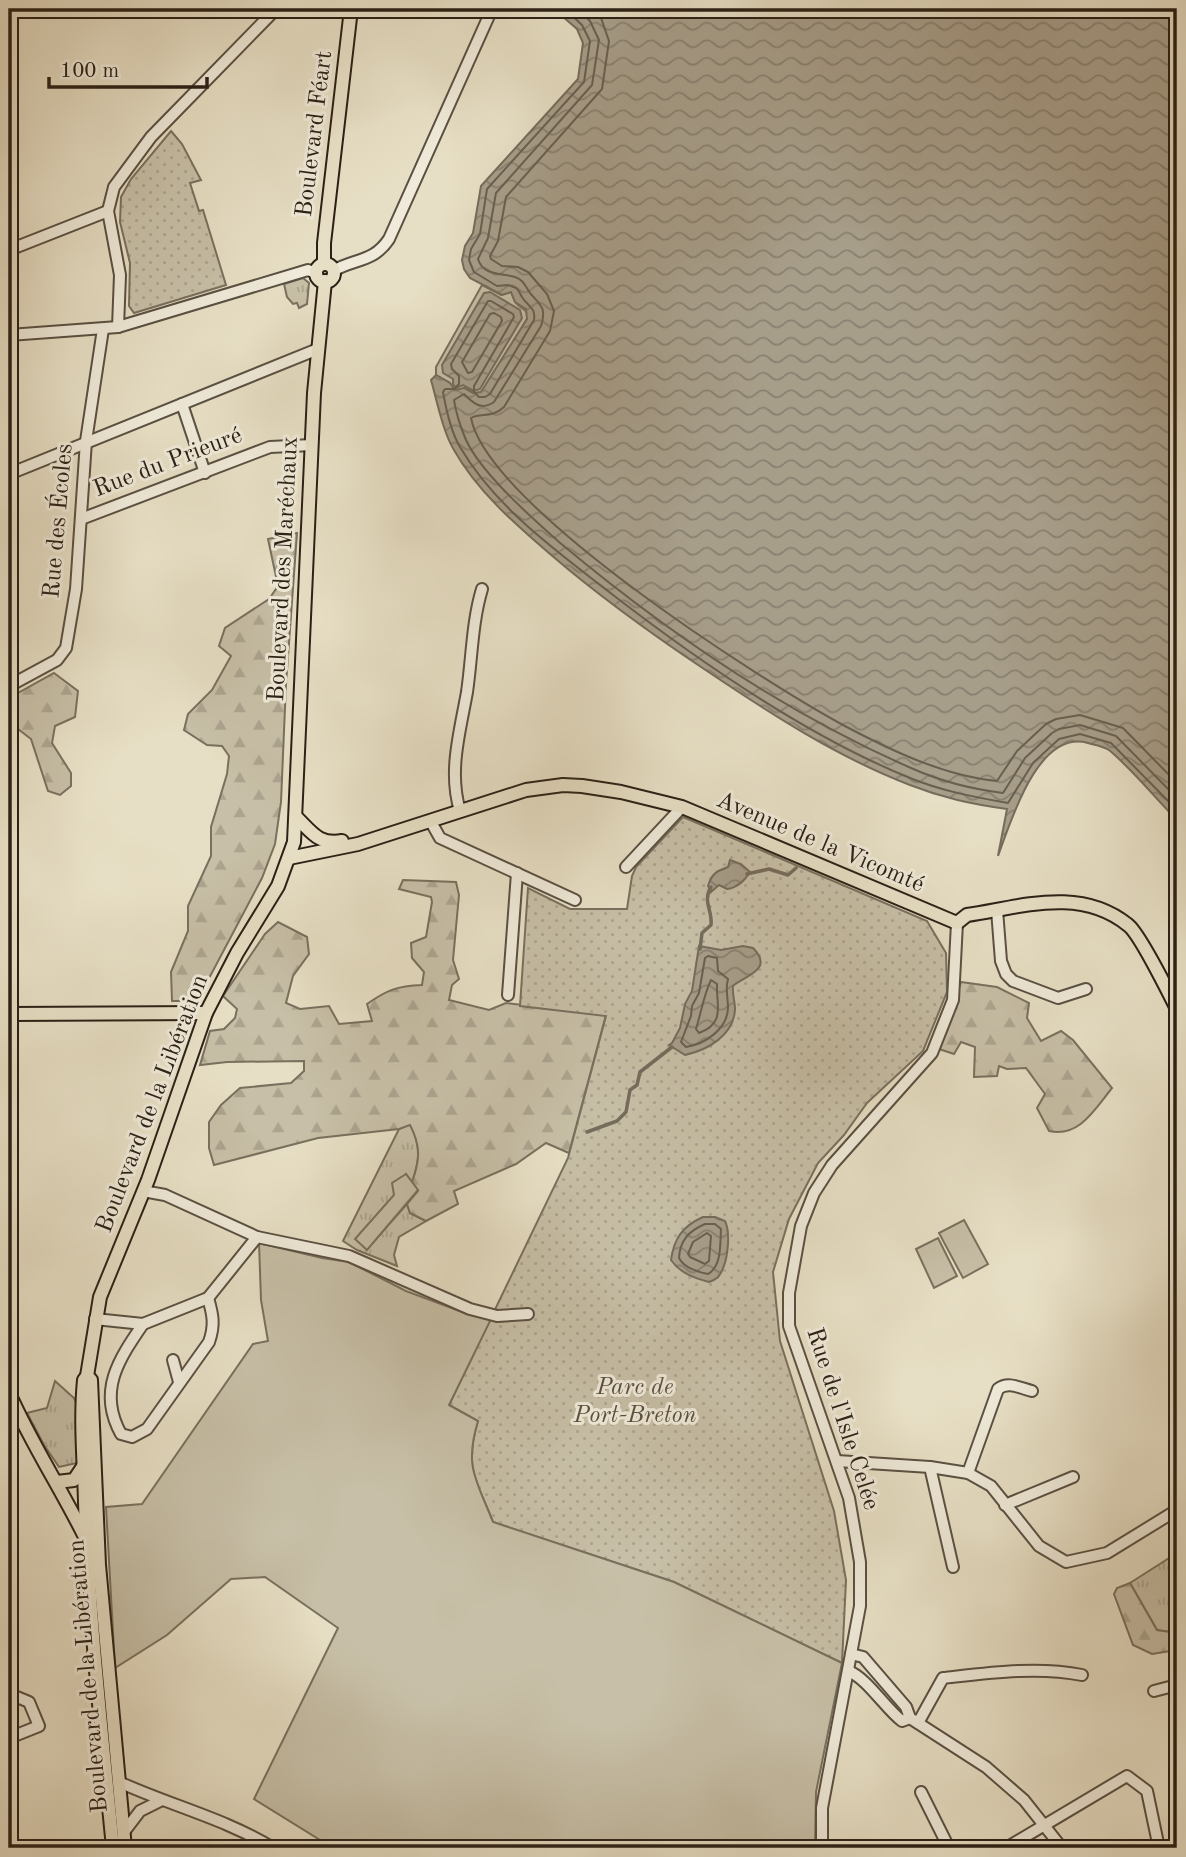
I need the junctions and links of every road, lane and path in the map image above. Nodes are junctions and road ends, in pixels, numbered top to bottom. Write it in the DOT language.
graph roads {
  1 [pos="276,9"];
  2 [pos="351,9"];
  3 [pos="492,9"];
  4 [pos="108,211"];
  5 [pos="9,250"];
  6 [pos="324,275"];
  7 [pos="118,327"];
  8 [pos="103,329"];
  9 [pos="9,335"];
  10 [pos="318,349"];
  11 [pos="182,404"];
  12 [pos="86,441"];
  13 [pos="312,445"];
  14 [pos="205,473"];
  15 [pos="9,474"];
  16 [pos="80,519"];
  17 [pos="482,589"];
  18 [pos="9,686"];
  19 [pos="682,807"];
  20 [pos="460,811"];
  21 [pos="296,817"];
  22 [pos="431,822"];
  23 [pos="397,832"];
  24 [pos="289,858"];
  25 [pos="626,867"];
  26 [pos="517,873"];
  27 [pos="575,900"];
  28 [pos="998,910"];
  29 [pos="957,923"];
  30 [pos="1086,989"];
  31 [pos="508,995"];
  32 [pos="1177,1009"];
  33 [pos="206,1013"];
  34 [pos="9,1014"];
  35 [pos="146,1186"];
  36 [pos="257,1237"];
  37 [pos="208,1298"];
  38 [pos="528,1314"];
  39 [pos="95,1319"];
  40 [pos="143,1324"];
  41 [pos="173,1360"];
  42 [pos="87,1376"];
  43 [pos="179,1382"];
  44 [pos="1032,1391"];
  45 [pos="9,1394"];
  46 [pos="837,1461"];
  47 [pos="84,1464"];
  48 [pos="930,1467"];
  49 [pos="968,1473"];
  50 [pos="1073,1477"];
  51 [pos="57,1482"];
  52 [pos="85,1499"];
  53 [pos="1005,1505"];
  54 [pos="1177,1510"];
  55 [pos="96,1512"];
  56 [pos="86,1538"];
  57 [pos="953,1567"];
  58 [pos="851,1654"];
  59 [pos="848,1671"];
  60 [pos="1082,1675"];
  61 [pos="1177,1685"];
  62 [pos="1154,1691"];
  63 [pos="9,1701"];
  64 [pos="914,1721"];
  65 [pos="9,1738"];
  66 [pos="119,1782"];
  67 [pos="921,1792"];
  68 [pos="160,1801"];
  69 [pos="1043,1824"];
  70 [pos="124,1832"];
  71 [pos="269,1847"];
  72 [pos="113,1848"];
  73 [pos="125,1848"];
  74 [pos="822,1848"];
  75 [pos="949,1848"];
  76 [pos="1006,1848"];
  77 [pos="1062,1848"];
  78 [pos="1159,1848"];
  1 -- 4 [label="street"];
  2 -- 6 [label="main road, Boulevard Féart"];
  3 -- 6 [label="street"];
  4 -- 5 [label="street"];
  4 -- 7 [label="street"];
  6 -- 7 [label="street"];
  6 -- 10 [label="main road, Boulevard des Maréchaux"];
  7 -- 8 [label="street"];
  8 -- 9 [label="street"];
  8 -- 12 [label="street, Rue des Écoles"];
  10 -- 11 [label="street"];
  10 -- 13 [label="main road, Boulevard des Maréchaux"];
  11 -- 12 [label="street"];
  11 -- 14 [label="street"];
  12 -- 15 [label="street"];
  12 -- 16 [label="street, Rue des Écoles"];
  13 -- 14 [label="street, Rue du Prieuré"];
  13 -- 21 [label="main road, Boulevard des Maréchaux"];
  14 -- 16 [label="street, Rue du Prieuré"];
  16 -- 18 [label="street, Rue des Écoles"];
  17 -- 20 [label="street"];
  19 -- 20 [label="main road, Avenue de la Vicomté"];
  19 -- 25 [label="street"];
  19 -- 29 [label="main road, Avenue de la Vicomté"];
  20 -- 22 [label="main road, Avenue de la Vicomté"];
  21 -- 23 [label="main road, Avenue de la Vicomté"];
  21 -- 24 [label="main road, Boulevard des Maréchaux"];
  22 -- 23 [label="main road, Avenue de la Vicomté"];
  22 -- 26 [label="street"];
  23 -- 24 [label="main road, Avenue de la Vicomté"];
  24 -- 33 [label="main road, Boulevard de la Libération"];
  26 -- 27 [label="street"];
  26 -- 31 [label="street"];
  28 -- 29 [label="main road"];
  28 -- 30 [label="street"];
  28 -- 32 [label="main road"];
  29 -- 46 [label="street, Rue de l'Isle Celée"];
  33 -- 34 [label="main road"];
  33 -- 35 [label="main road, Boulevard de la Libération"];
  35 -- 36 [label="street"];
  35 -- 39 [label="main road, Boulevard de la Libération"];
  36 -- 37 [label="street"];
  36 -- 38 [label="street"];
  37 -- 40 [label="street"];
  37 -- 43 [label="street"];
  39 -- 40 [label="street"];
  39 -- 42 [label="main road, Boulevard de la Libération"];
  40 -- 43 [label="street"];
  41 -- 43 [label="street"];
  42 -- 47 [label="main road, Boulevard de la Libération"];
  42 -- 55 [label="main road, Boulevard de la Libération"];
  44 -- 49 [label="street"];
  45 -- 51 [label="main road"];
  46 -- 48 [label="street"];
  46 -- 58 [label="street, Rue de l'Isle Celée"];
  47 -- 51 [label="main road"];
  47 -- 52 [label="main road, Boulevard de la Libération"];
  48 -- 49 [label="street"];
  48 -- 57 [label="street"];
  49 -- 53 [label="street"];
  50 -- 53 [label="street"];
  51 -- 52 [label="main road"];
  51 -- 56 [label="main road"];
  52 -- 55 [label="main road"];
  52 -- 56 [label="main road, Boulevard de la Libération"];
  53 -- 54 [label="street"];
  55 -- 66 [label="main road, Boulevard de la Libération"];
  56 -- 72 [label="main road, Boulevard de la Libération"];
  58 -- 59 [label="street, Rue de l'Isle Celée"];
  58 -- 64 [label="street"];
  59 -- 64 [label="street"];
  59 -- 74 [label="street, Rue de l'Isle Celée"];
  60 -- 64 [label="street"];
  61 -- 62 [label="street"];
  63 -- 65 [label="street"];
  64 -- 69 [label="street"];
  66 -- 68 [label="street"];
  66 -- 70 [label="main road, Boulevard de la Libération"];
  67 -- 75 [label="street"];
  68 -- 70 [label="street"];
  68 -- 71 [label="street"];
  69 -- 76 [label="street"];
  69 -- 77 [label="street"];
  69 -- 78 [label="street"];
  70 -- 73 [label="main road, Boulevard de la Libération"];
}
